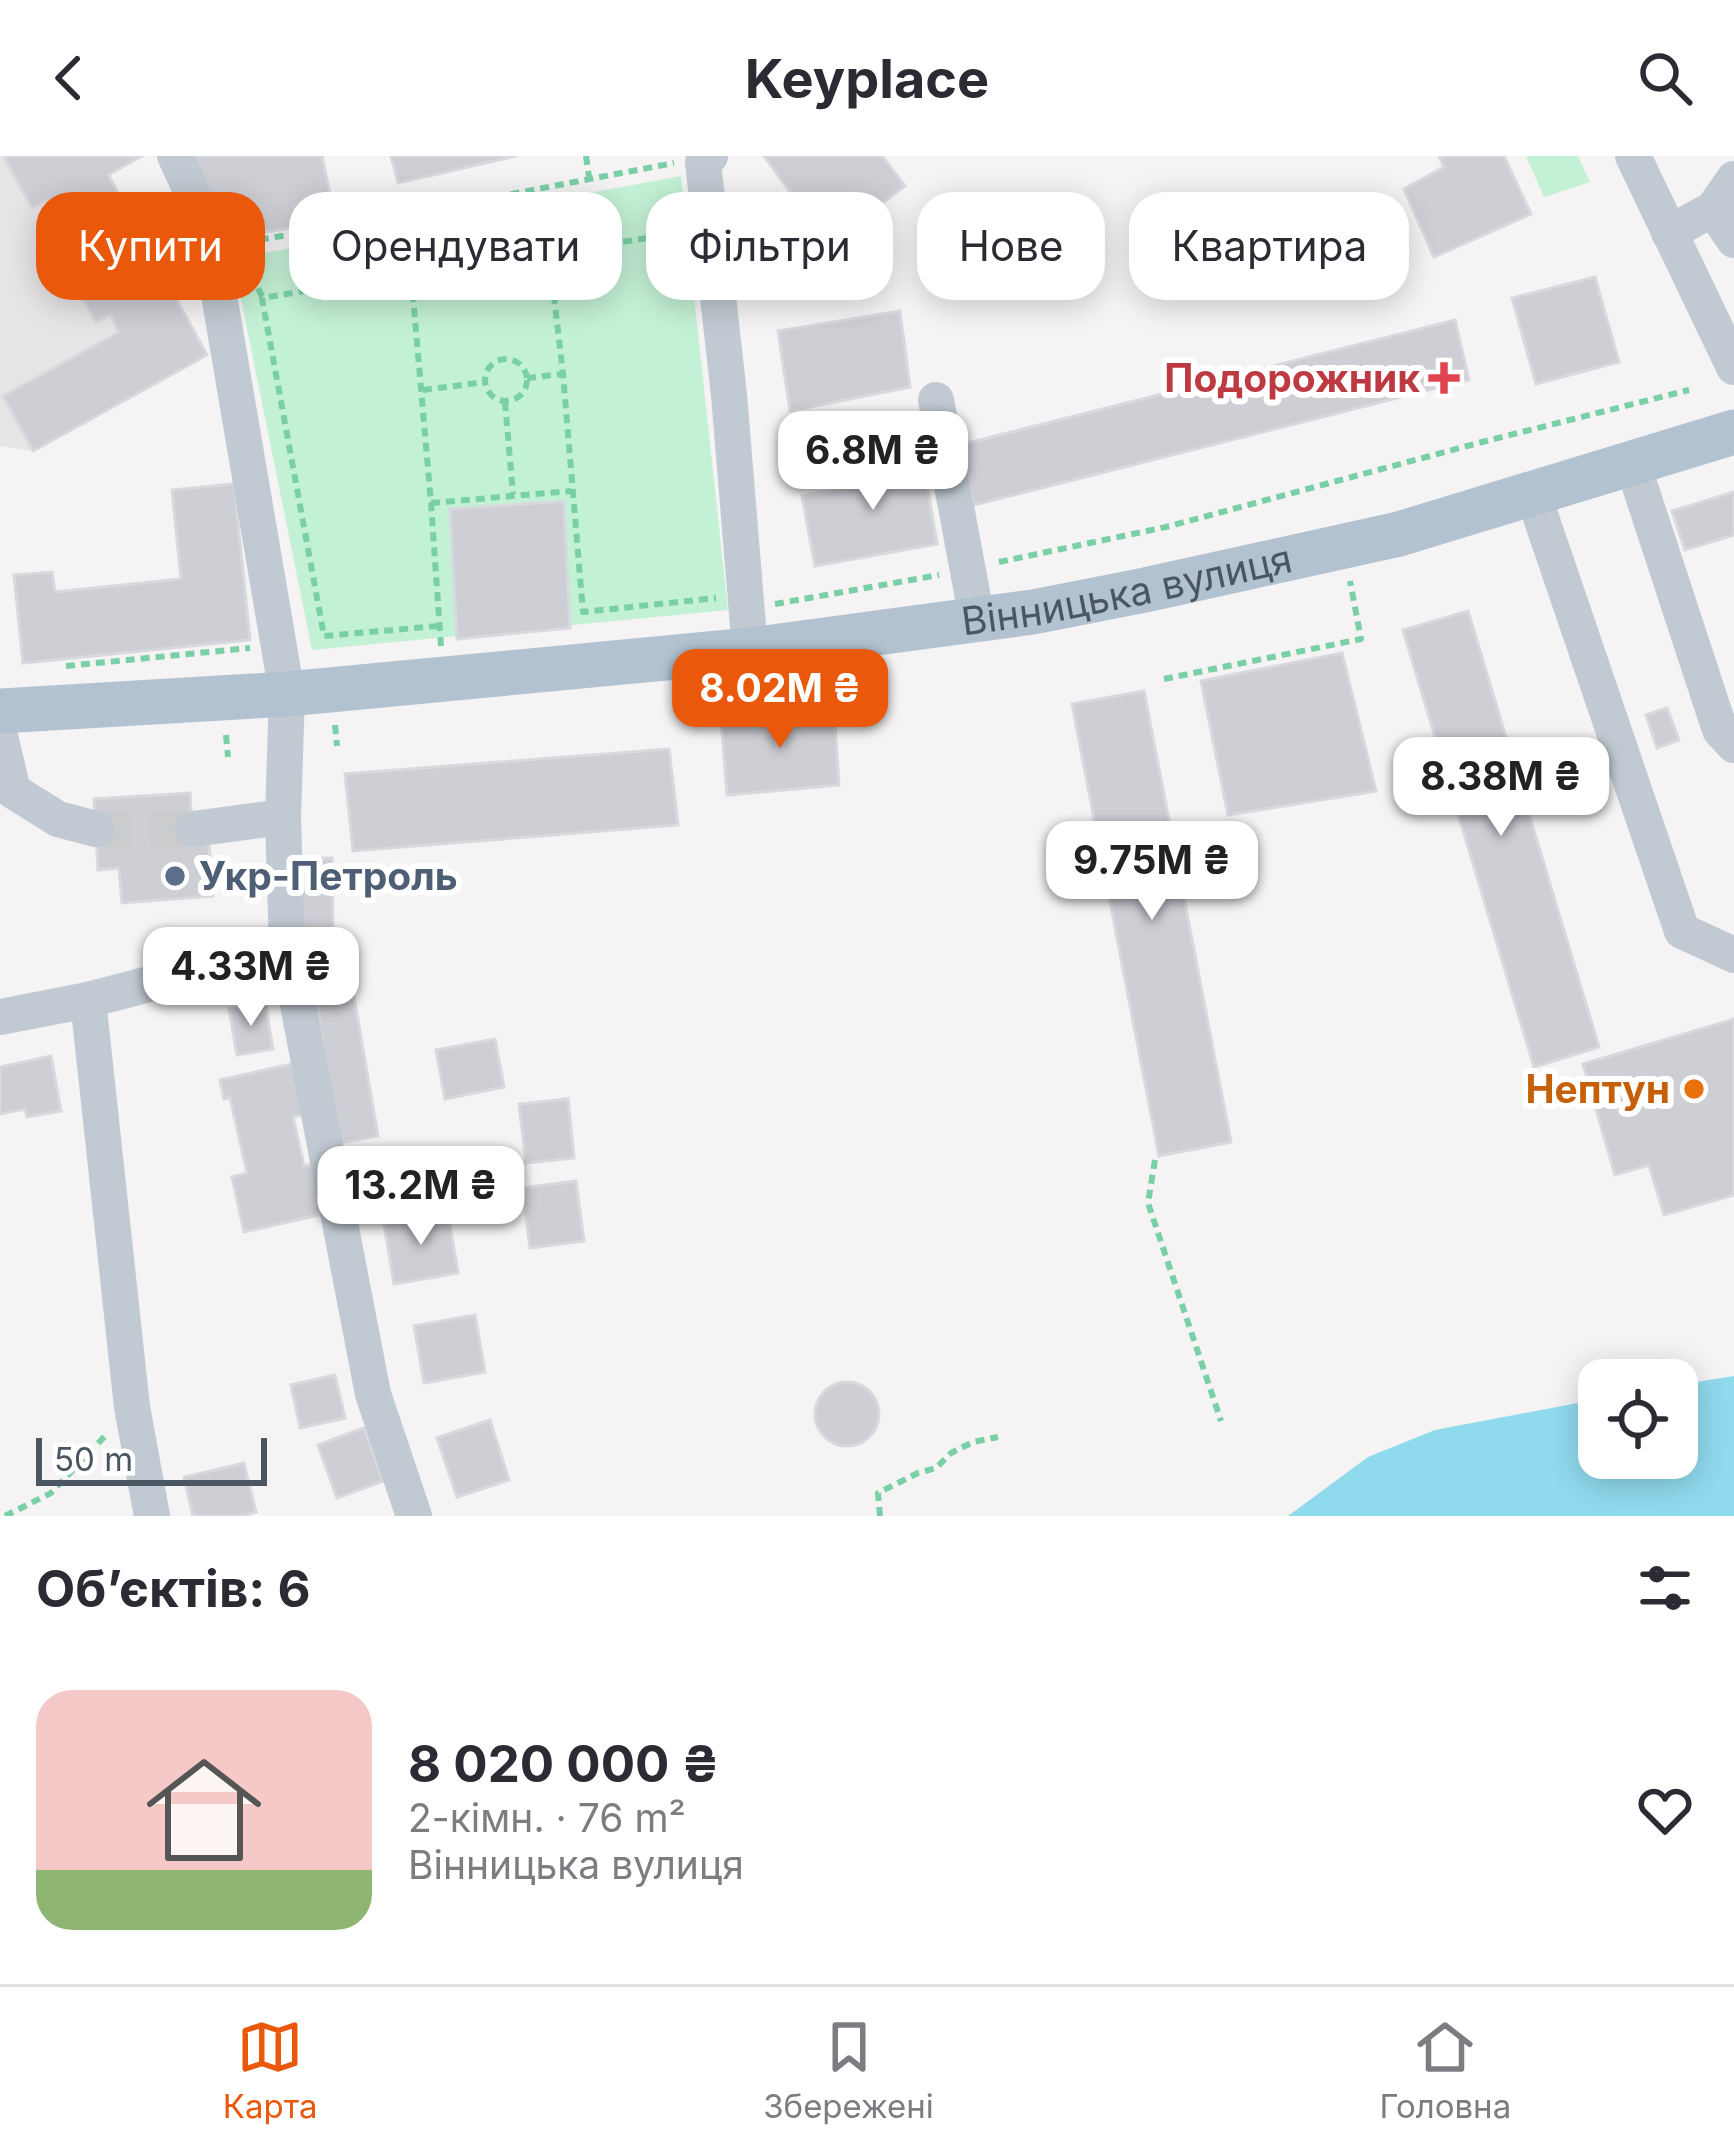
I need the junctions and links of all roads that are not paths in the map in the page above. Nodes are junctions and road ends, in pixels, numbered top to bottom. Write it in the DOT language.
graph roads {
  1 [pos="175,156"];
  2 [pos="1634,156"];
  3 [pos="706,159"];
  4 [pos="1724,194"];
  5 [pos="1669,233"];
  6 [pos="1734,240"];
  7 [pos="1734,368"];
  8 [pos="936,400"];
  9 [pos="1734,432"];
  10 [pos="1632,462"];
  11 [pos="1533,494"];
  12 [pos="738,619"];
  13 [pos="977,619"];
  14 [pos="287,694"];
  15 [pos="0,711"];
  16 [pos="0,736"];
  17 [pos="1734,745"];
  18 [pos="283,817"];
  19 [pos="96,829"];
  20 [pos="193,829"];
  21 [pos="287,948"];
  22 [pos="1734,956"];
  23 [pos="88,1000"];
  24 [pos="0,1017"];
  25 [pos="152,1516"];
  26 [pos="414,1516"];
  1 -- 14 [label="street"];
  2 -- 5 [label="street"];
  3 -- 12 [label="street"];
  4 -- 5 [label="street"];
  4 -- 6 [label="street"];
  5 -- 7 [label="street"];
  8 -- 13 [label="street"];
  9 -- 10 [label="main road, Вінницька вулиця"];
  10 -- 11 [label="main road, Вінницька вулиця"];
  10 -- 17 [label="street"];
  11 -- 13 [label="main road, Вінницька вулиця"];
  11 -- 22 [label="street"];
  12 -- 13 [label="main road, Вінницька вулиця"];
  12 -- 14 [label="main road, Вінницька вулиця"];
  14 -- 15 [label="main road, Вінницька вулиця"];
  14 -- 18 [label="street"];
  16 -- 19 [label="street"];
  18 -- 20 [label="street"];
  18 -- 21 [label="street"];
  21 -- 23 [label="street"];
  21 -- 26 [label="street"];
  23 -- 24 [label="street"];
  23 -- 25 [label="street"];
}
